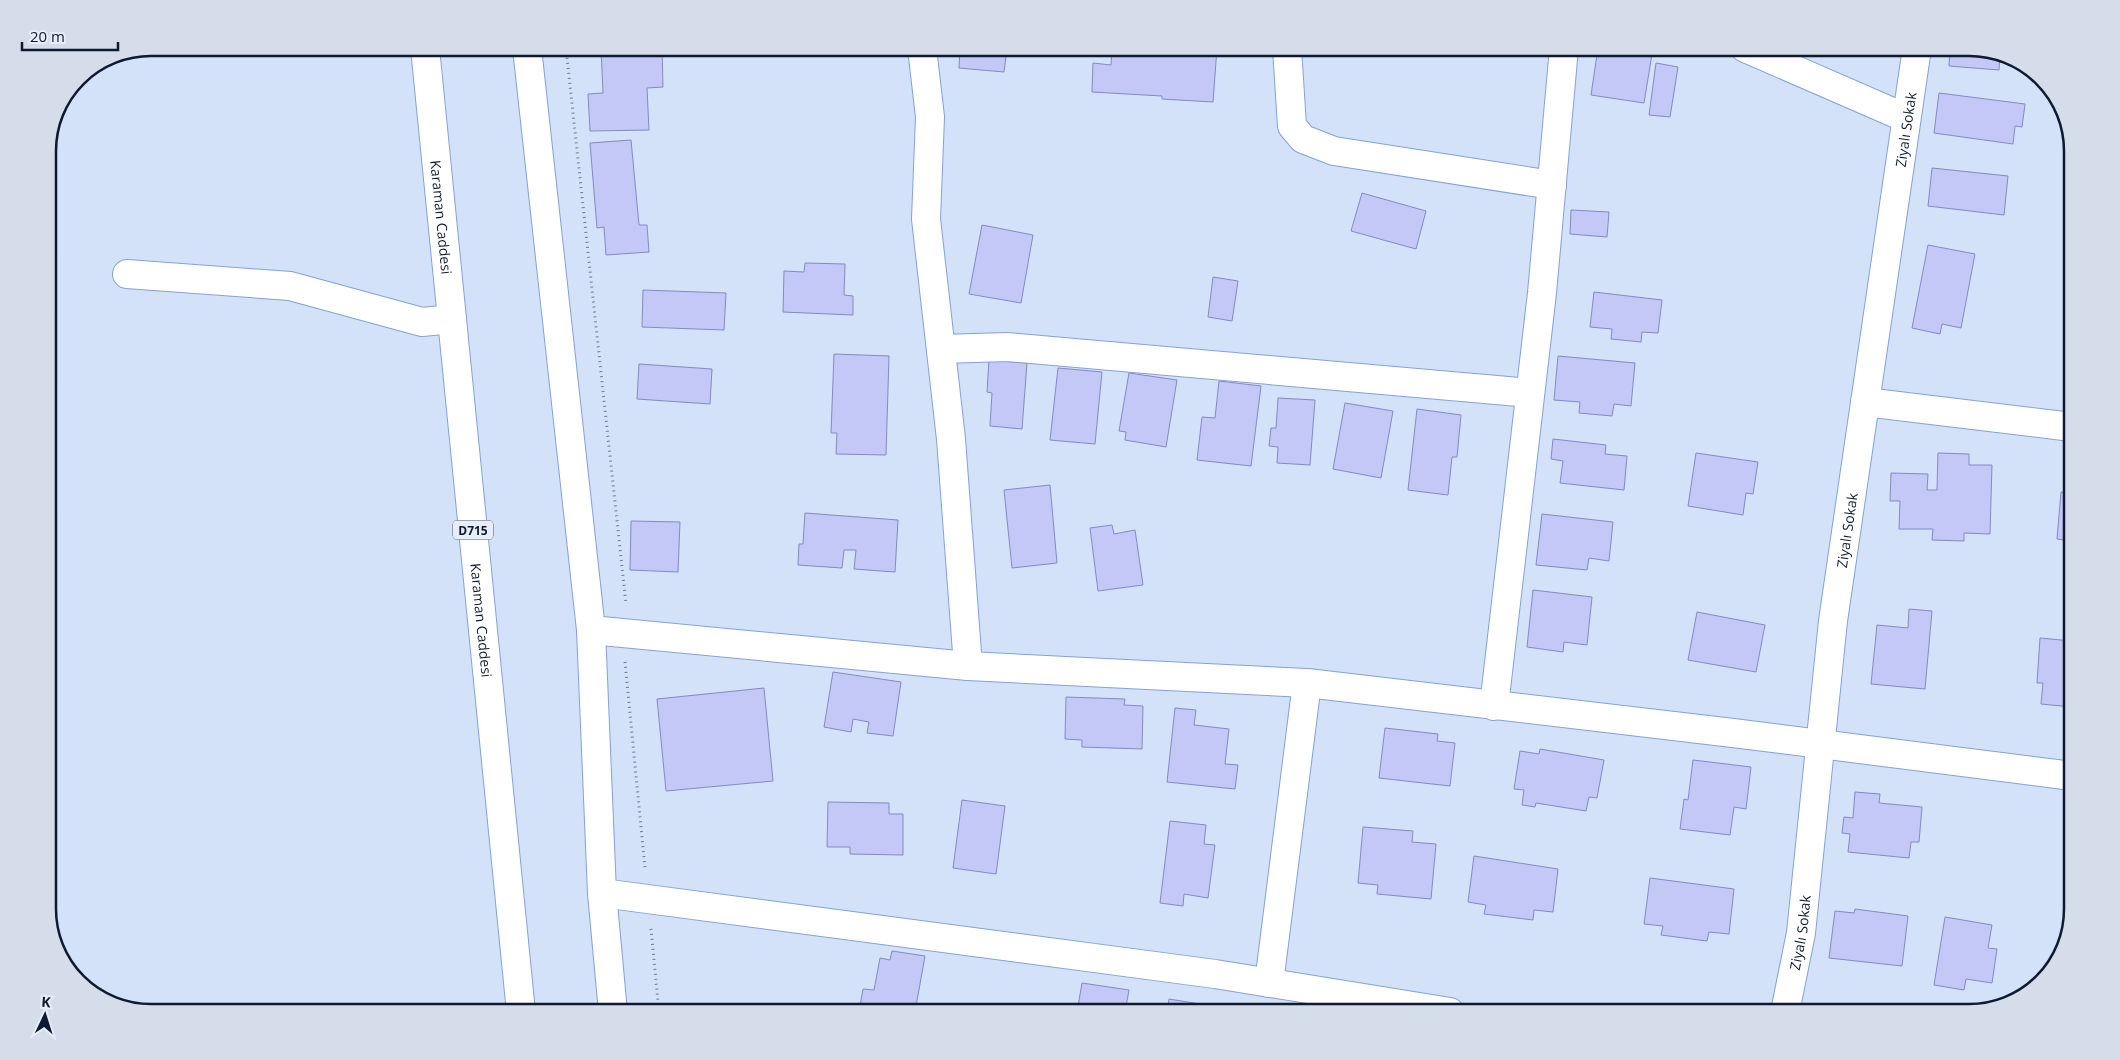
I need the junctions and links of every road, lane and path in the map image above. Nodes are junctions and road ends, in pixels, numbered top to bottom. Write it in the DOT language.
graph roads {
  1 [pos="426,56"];
  2 [pos="527,56"];
  3 [pos="567,56"];
  4 [pos="923,56"];
  5 [pos="1288,56"];
  6 [pos="1563,56"];
  7 [pos="1763,56"];
  8 [pos="1916,56"];
  9 [pos="1906,118"];
  10 [pos="1552,185"];
  11 [pos="127,274"];
  12 [pos="452,319"];
  13 [pos="941,349"];
  14 [pos="1530,393"];
  15 [pos="1865,402"];
  16 [pos="2064,426"];
  17 [pos="626,601"];
  18 [pos="590,630"];
  19 [pos="625,659"];
  20 [pos="968,666"];
  21 [pos="1307,683"];
  22 [pos="1494,706"];
  23 [pos="1821,745"];
  24 [pos="2064,775"];
  25 [pos="646,875"];
  26 [pos="602,893"];
  27 [pos="650,927"];
  28 [pos="1269,983"];
  29 [pos="520,1004"];
  30 [pos="612,1004"];
  31 [pos="658,1004"];
  32 [pos="1400,1004"];
  33 [pos="1787,1004"];
  1 -- 12 [label="main road, Karaman Caddesi / D715"];
  2 -- 18 [label="main road"];
  3 -- 17 [label="path"];
  4 -- 13 [label="main road"];
  5 -- 10 [label="main road"];
  6 -- 10 [label="main road"];
  7 -- 9 [label="main road"];
  8 -- 9 [label="main road, Ziyalı Sokak"];
  9 -- 15 [label="main road, Ziyalı Sokak"];
  10 -- 14 [label="main road"];
  11 -- 12 [label="main road"];
  12 -- 29 [label="main road, Karaman Caddesi / D715"];
  13 -- 14 [label="main road"];
  13 -- 20 [label="main road"];
  14 -- 22 [label="main road"];
  15 -- 16 [label="main road"];
  15 -- 23 [label="main road, Ziyalı Sokak"];
  18 -- 20 [label="main road"];
  18 -- 26 [label="main road"];
  19 -- 25 [label="path"];
  20 -- 21 [label="main road"];
  21 -- 22 [label="main road"];
  21 -- 28 [label="main road"];
  22 -- 23 [label="main road"];
  23 -- 24 [label="main road"];
  23 -- 33 [label="main road, Ziyalı Sokak"];
  26 -- 28 [label="main road"];
  26 -- 30 [label="main road"];
  27 -- 31 [label="path"];
  28 -- 32 [label="main road"];
}
